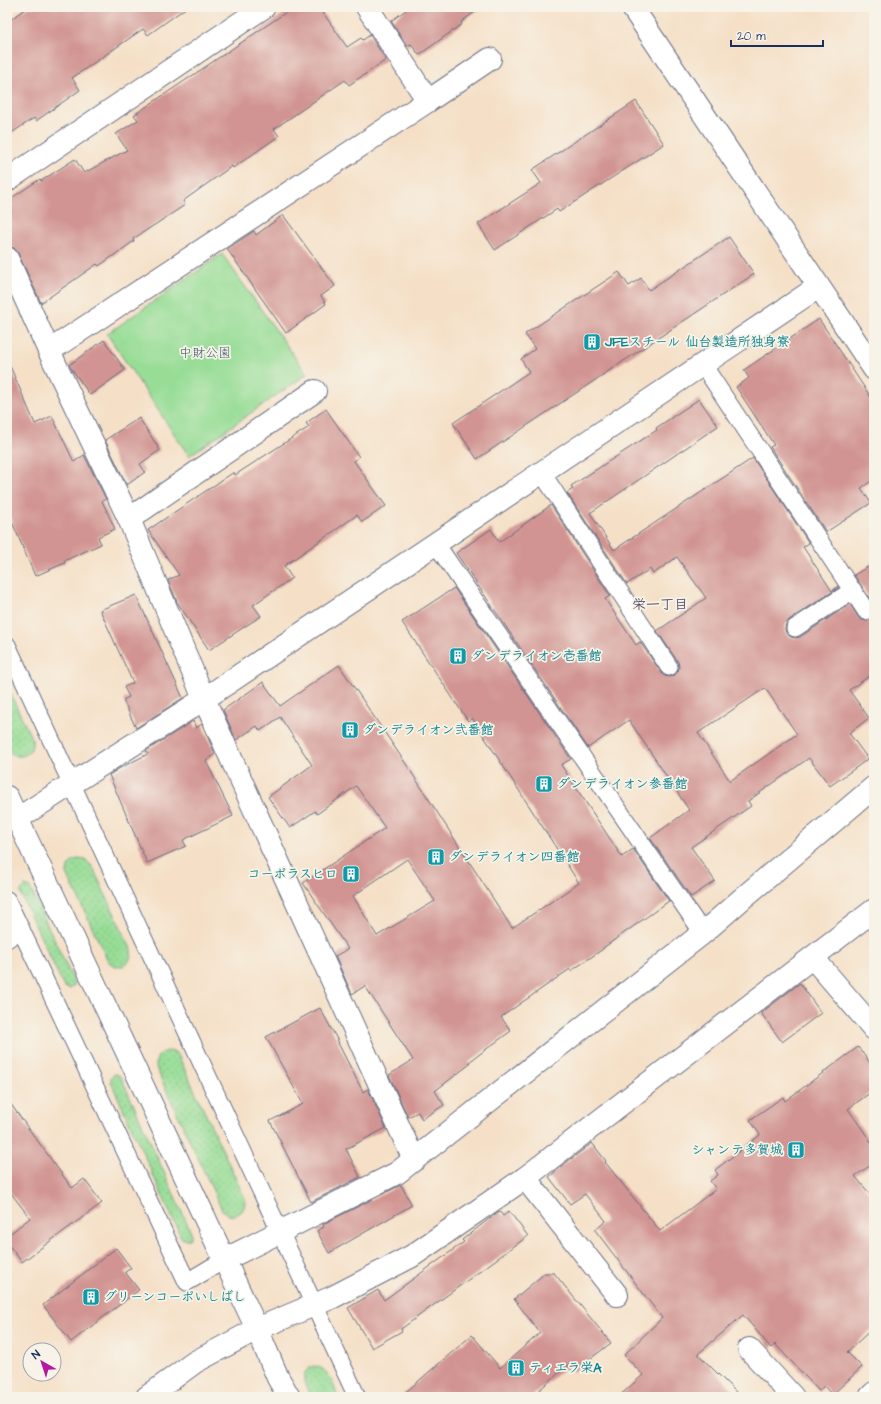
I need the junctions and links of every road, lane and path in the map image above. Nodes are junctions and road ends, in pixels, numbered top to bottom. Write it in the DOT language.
graph roads {
  1 [pos="264,7"];
  2 [pos="367,7"];
  3 [pos="632,7"];
  4 [pos="490,59"];
  5 [pos="428,101"];
  6 [pos="7,180"];
  7 [pos="7,258"];
  8 [pos="818,287"];
  9 [pos="49,351"];
  10 [pos="702,365"];
  11 [pos="874,369"];
  12 [pos="315,391"];
  13 [pos="542,473"];
  14 [pos="130,519"];
  15 [pos="436,544"];
  16 [pos="853,590"];
  17 [pos="866,610"];
  18 [pos="795,628"];
  19 [pos="7,645"];
  20 [pos="669,666"];
  21 [pos="204,700"];
  22 [pos="71,785"];
  23 [pos="874,787"];
  24 [pos="7,798"];
  25 [pos="17,819"];
  26 [pos="7,900"];
  27 [pos="874,910"];
  28 [pos="20,929"];
  29 [pos="703,933"];
  30 [pos="7,939"];
  31 [pos="813,958"];
  32 [pos="874,1029"];
  33 [pos="414,1160"];
  34 [pos="525,1178"];
  35 [pos="280,1232"];
  36 [pos="224,1260"];
  37 [pos="617,1295"];
  38 [pos="315,1305"];
  39 [pos="257,1329"];
  40 [pos="749,1349"];
  41 [pos="874,1393"];
  42 [pos="147,1397"];
  43 [pos="289,1397"];
  44 [pos="357,1397"];
  45 [pos="793,1397"];
  46 [pos="870,1397"];
  1 -- 6 [label="street"];
  2 -- 5 [label="street"];
  3 -- 8 [label="street"];
  4 -- 5 [label="street"];
  5 -- 9 [label="street"];
  7 -- 9 [label="street"];
  8 -- 10 [label="street"];
  8 -- 11 [label="street"];
  9 -- 14 [label="street"];
  10 -- 13 [label="street"];
  10 -- 16 [label="lane"];
  12 -- 14 [label="street"];
  13 -- 15 [label="street"];
  13 -- 20 [label="lane"];
  14 -- 21 [label="street"];
  15 -- 21 [label="street"];
  15 -- 29 [label="lane"];
  16 -- 17 [label="lane"];
  16 -- 18 [label="lane"];
  19 -- 22 [label="lane"];
  21 -- 22 [label="street"];
  21 -- 33 [label="street"];
  22 -- 25 [label="street"];
  22 -- 35 [label="lane"];
  23 -- 29 [label="street"];
  24 -- 25 [label="street"];
  25 -- 36 [label="street"];
  26 -- 28 [label="lane"];
  27 -- 31 [label="street"];
  28 -- 30 [label="lane"];
  28 -- 36 [label="lane"];
  29 -- 33 [label="street"];
  31 -- 32 [label="street"];
  31 -- 34 [label="street"];
  33 -- 35 [label="street"];
  34 -- 37 [label="street"];
  34 -- 38 [label="street"];
  35 -- 36 [label="street"];
  35 -- 38 [label="lane"];
  36 -- 39 [label="street"];
  38 -- 39 [label="street"];
  38 -- 44 [label="lane"];
  39 -- 42 [label="street"];
  39 -- 43 [label="street"];
  40 -- 45 [label="street"];
  41 -- 46 [label="street"];
}
